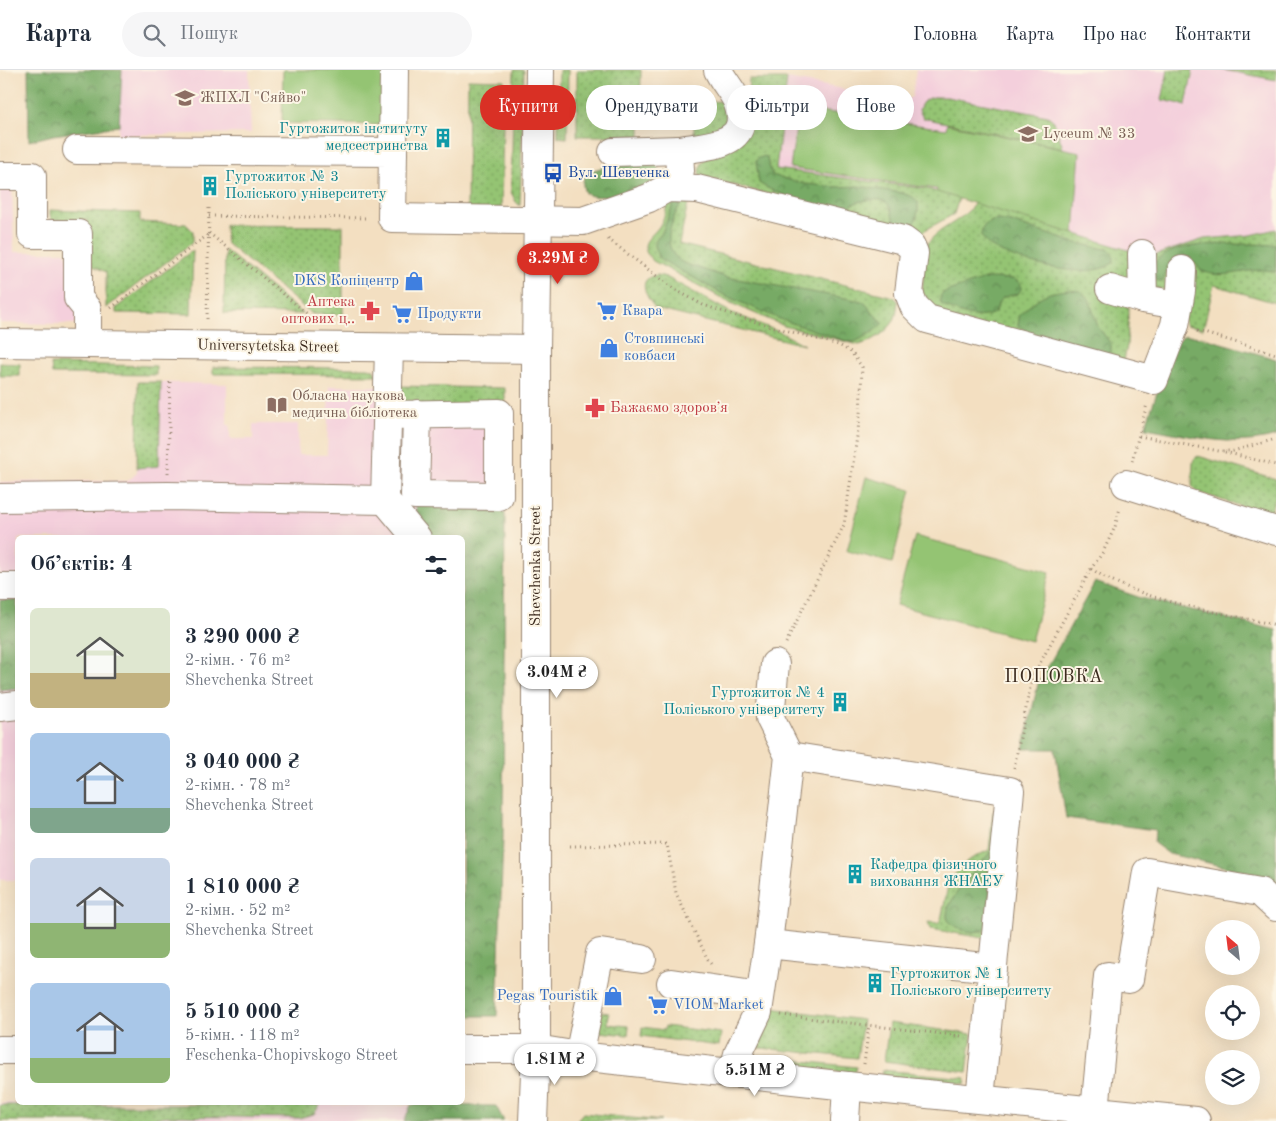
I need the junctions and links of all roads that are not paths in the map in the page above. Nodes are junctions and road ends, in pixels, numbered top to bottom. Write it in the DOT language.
graph roads {
  1 [pos="394,70"];
  2 [pos="540,70"];
  3 [pos="718,70"];
  4 [pos="77,150"];
  5 [pos="679,150"];
  6 [pos="393,152"];
  7 [pos="613,152"];
  8 [pos="0,176"];
  9 [pos="667,188"];
  10 [pos="537,222"];
  11 [pos="1142,254"];
  12 [pos="1182,270"];
  13 [pos="1110,288"];
  14 [pos="1143,299"];
  15 [pos="1177,315"];
  16 [pos="0,343"];
  17 [pos="87,344"];
  18 [pos="390,348"];
  19 [pos="536,349"];
  20 [pos="417,414"];
  21 [pos="388,415"];
  22 [pos="1126,484"];
  23 [pos="0,498"];
  24 [pos="385,500"];
  25 [pos="1276,531"];
  26 [pos="414,535"];
  27 [pos="0,587"];
  28 [pos="15,587"];
  29 [pos="775,664"];
  30 [pos="15,705"];
  31 [pos="0,707"];
  32 [pos="789,756"];
  33 [pos="1276,907"];
  34 [pos="768,944"];
  35 [pos="642,959"];
  36 [pos="993,968"];
  37 [pos="671,982"];
  38 [pos="759,1004"];
  39 [pos="465,1049"];
  40 [pos="536,1049"];
  41 [pos="0,1050"];
  42 [pos="15,1050"];
  43 [pos="579,1056"];
  44 [pos="733,1073"];
  45 [pos="856,1077"];
  46 [pos="980,1099"];
  47 [pos="1095,1111"];
  48 [pos="533,1121"];
  49 [pos="845,1121"];
  50 [pos="1196,1121"];
  1 -- 6 [label="street"];
  2 -- 10 [label="street, Shevchenka Street"];
  3 -- 5 [label="street"];
  4 -- 6 [label="street"];
  5 -- 7 [label="street"];
  5 -- 9 [label="street"];
  6 -- 10 [label="street"];
  8 -- 17 [label="street"];
  9 -- 10 [label="street"];
  9 -- 15 [label="street"];
  10 -- 19 [label="street, Shevchenka Street"];
  11 -- 14 [label="street"];
  12 -- 15 [label="street"];
  13 -- 14 [label="street"];
  14 -- 15 [label="street"];
  16 -- 17 [label="street, Universytetska Street"];
  17 -- 18 [label="street, Universytetska Street"];
  18 -- 19 [label="street, Universytetska Street"];
  18 -- 21 [label="street"];
  19 -- 40 [label="street, Shevchenka Street"];
  20 -- 21 [label="street"];
  21 -- 24 [label="street"];
  22 -- 25 [label="street"];
  23 -- 24 [label="street"];
  24 -- 26 [label="street"];
  27 -- 28 [label="street"];
  29 -- 32 [label="street"];
  30 -- 31 [label="street"];
  32 -- 34 [label="street"];
  32 -- 36 [label="street"];
  33 -- 47 [label="street"];
  34 -- 36 [label="street"];
  34 -- 38 [label="street"];
  35 -- 43 [label="street"];
  36 -- 46 [label="street"];
  37 -- 38 [label="street"];
  38 -- 44 [label="street"];
  39 -- 40 [label="street"];
  40 -- 43 [label="street"];
  40 -- 48 [label="street, Shevchenka Street"];
  41 -- 42 [label="street"];
  43 -- 44 [label="street"];
  44 -- 45 [label="street"];
  45 -- 46 [label="street"];
  45 -- 49 [label="street"];
  46 -- 47 [label="street"];
  47 -- 50 [label="street"];
}
